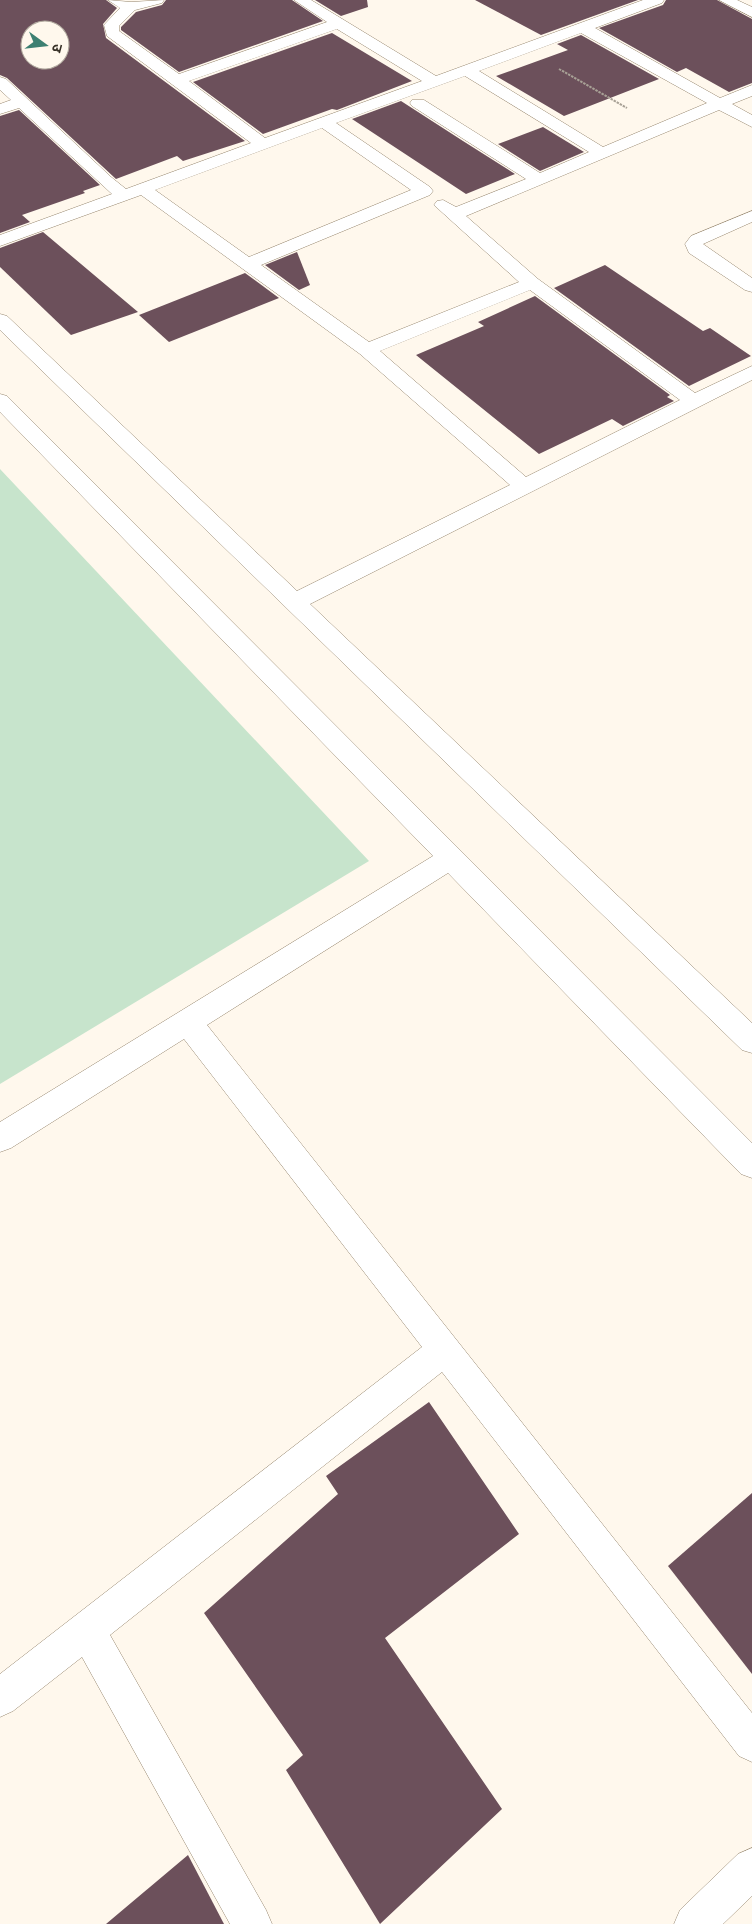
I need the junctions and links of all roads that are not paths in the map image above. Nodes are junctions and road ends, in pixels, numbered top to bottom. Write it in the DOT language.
graph roads {
  1 [pos="115,0"];
  2 [pos="157,0"];
  3 [pos="301,0"];
  4 [pos="657,0"];
  5 [pos="726,0"];
  6 [pos="130,7"];
  7 [pos="752,14"];
  8 [pos="339,23"];
  9 [pos="582,28"];
  10 [pos="467,70"];
  11 [pos="177,80"];
  12 [pos="0,82"];
  13 [pos="435,82"];
  14 [pos="752,90"];
  15 [pos="22,102"];
  16 [pos="418,103"];
  17 [pos="720,105"];
  18 [pos="0,109"];
  19 [pos="324,122"];
  20 [pos="752,122"];
  21 [pos="264,144"];
  22 [pos="602,153"];
  23 [pos="538,179"];
  24 [pos="143,189"];
  25 [pos="424,191"];
  26 [pos="125,196"];
  27 [pos="455,214"];
  28 [pos="752,216"];
  29 [pos="0,241"];
  30 [pos="248,264"];
  31 [pos="532,283"];
  32 [pos="752,286"];
  33 [pos="0,320"];
  34 [pos="367,350"];
  35 [pos="752,372"];
  36 [pos="0,400"];
  37 [pos="694,401"];
  38 [pos="523,485"];
  39 [pos="294,602"];
  40 [pos="451,858"];
  41 [pos="187,1021"];
  42 [pos="752,1042"];
  43 [pos="0,1138"];
  44 [pos="752,1164"];
  45 [pos="444,1350"];
  46 [pos="87,1630"];
  47 [pos="0,1698"];
  48 [pos="752,1743"];
  49 [pos="752,1868"];
  50 [pos="252,1924"];
  51 [pos="694,1924"];
  1 -- 6 [label="street"];
  2 -- 6 [label="street"];
  3 -- 8 [label="street"];
  4 -- 9 [label="street"];
  5 -- 7 [label="street"];
  6 -- 11 [label="street"];
  8 -- 11 [label="street"];
  8 -- 13 [label="street"];
  9 -- 10 [label="street"];
  9 -- 17 [label="street"];
  10 -- 13 [label="street"];
  10 -- 22 [label="street"];
  11 -- 21 [label="street"];
  12 -- 15 [label="street"];
  13 -- 19 [label="street"];
  14 -- 17 [label="street"];
  15 -- 18 [label="street"];
  15 -- 26 [label="street"];
  16 -- 23 [label="street"];
  17 -- 20 [label="street"];
  17 -- 22 [label="street"];
  19 -- 21 [label="street"];
  19 -- 25 [label="street"];
  21 -- 24 [label="street"];
  22 -- 23 [label="street"];
  23 -- 27 [label="street"];
  24 -- 26 [label="street"];
  24 -- 30 [label="street"];
  25 -- 27 [label="street"];
  25 -- 30 [label="street"];
  26 -- 29 [label="street"];
  27 -- 31 [label="street"];
  28 -- 32 [label="street"];
  30 -- 34 [label="street"];
  31 -- 34 [label="street"];
  31 -- 37 [label="street"];
  33 -- 39 [label="street"];
  34 -- 38 [label="street"];
  35 -- 37 [label="street"];
  36 -- 40 [label="street"];
  37 -- 38 [label="street"];
  38 -- 39 [label="street"];
  39 -- 42 [label="street"];
  40 -- 41 [label="street"];
  40 -- 44 [label="street"];
  41 -- 43 [label="street"];
  41 -- 45 [label="street"];
  45 -- 46 [label="street"];
  45 -- 48 [label="street"];
  46 -- 47 [label="street"];
  46 -- 50 [label="street"];
  49 -- 51 [label="street"];
}
